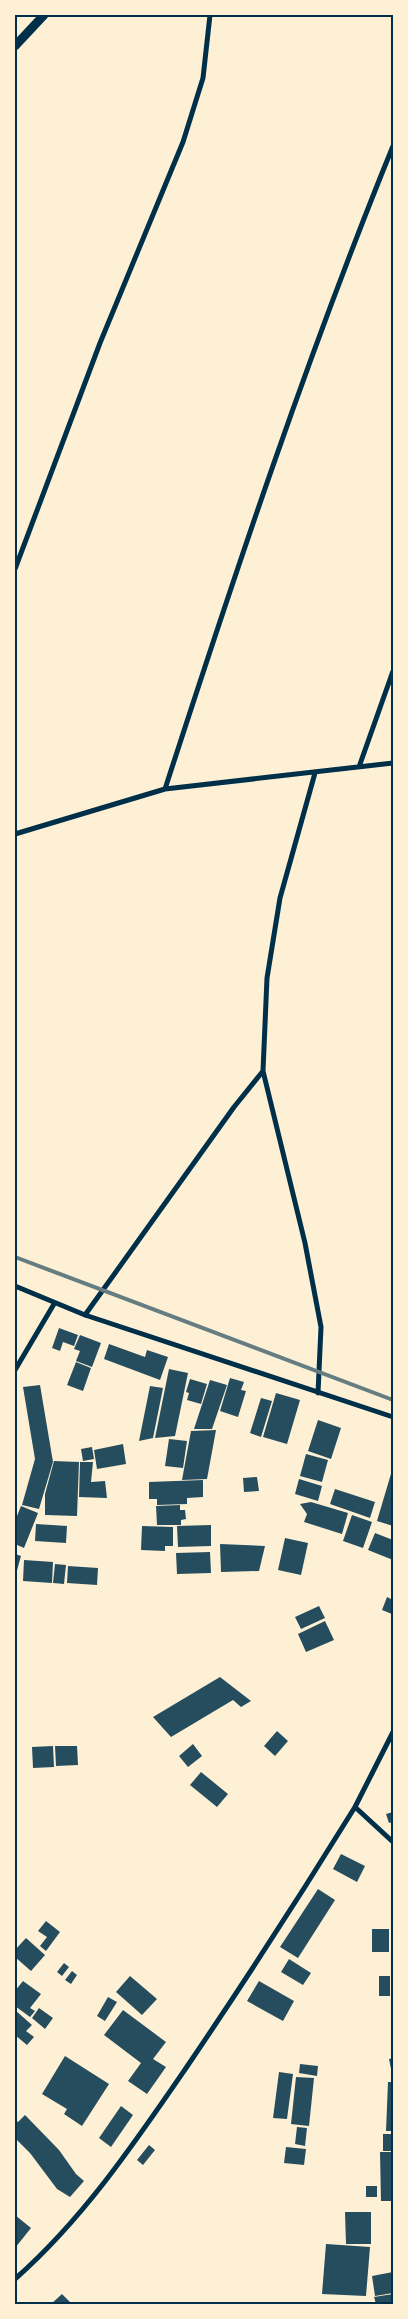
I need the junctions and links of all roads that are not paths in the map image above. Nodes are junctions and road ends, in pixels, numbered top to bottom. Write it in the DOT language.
graph roads {
  1 [pos="44,15"];
  2 [pos="210,15"];
  3 [pos="15,46"];
  4 [pos="393,146"];
  5 [pos="15,569"];
  6 [pos="393,671"];
  7 [pos="393,764"];
  8 [pos="359,767"];
  9 [pos="315,773"];
  10 [pos="165,790"];
  11 [pos="15,834"];
  12 [pos="263,1071"];
  13 [pos="15,1286"];
  14 [pos="54,1304"];
  15 [pos="85,1315"];
  16 [pos="15,1370"];
  17 [pos="318,1393"];
  18 [pos="393,1417"];
  19 [pos="393,1732"];
  20 [pos="355,1807"];
  21 [pos="393,1842"];
  22 [pos="15,2279"];
  1 -- 3 [label="street"];
  2 -- 5 [label="street"];
  4 -- 10 [label="street"];
  6 -- 8 [label="street"];
  7 -- 8 [label="street"];
  8 -- 9 [label="street"];
  9 -- 10 [label="street"];
  9 -- 12 [label="street"];
  10 -- 11 [label="street"];
  12 -- 15 [label="street"];
  12 -- 17 [label="street"];
  13 -- 14 [label="street"];
  14 -- 15 [label="street"];
  14 -- 16 [label="street"];
  15 -- 17 [label="street"];
  17 -- 18 [label="street"];
  19 -- 20 [label="street"];
  20 -- 21 [label="street"];
  20 -- 22 [label="street"];
}
